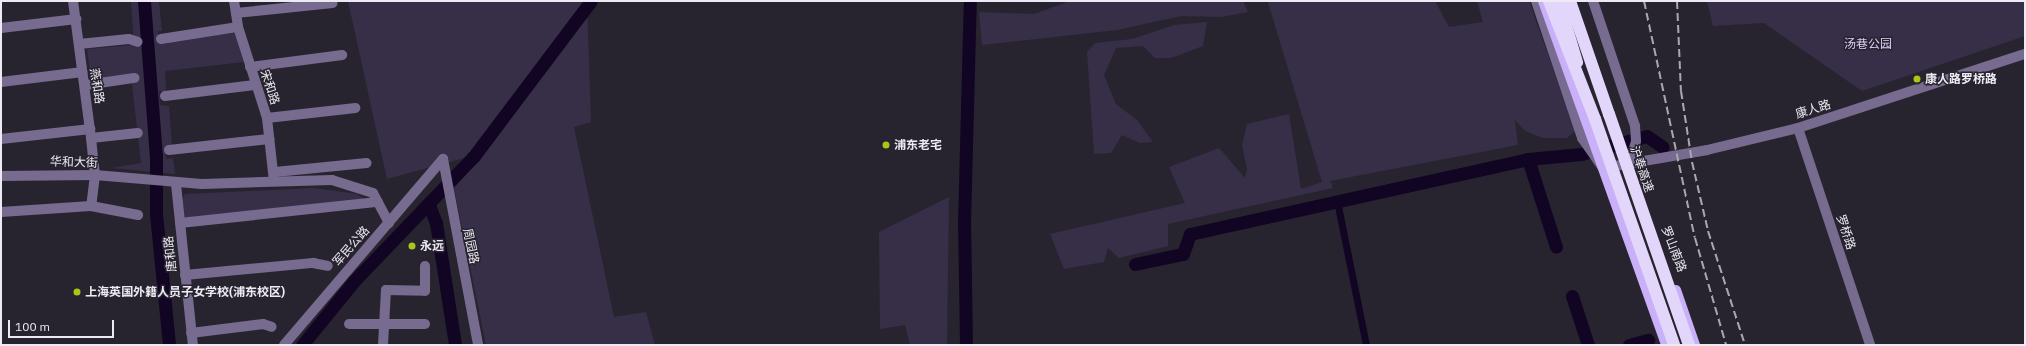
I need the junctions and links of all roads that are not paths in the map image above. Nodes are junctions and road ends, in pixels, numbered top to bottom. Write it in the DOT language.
graph roads {
  1 [pos="73,1"];
  2 [pos="234,1"];
  3 [pos="1559,1"];
  4 [pos="1570,1"];
  5 [pos="1579,1"];
  6 [pos="1593,1"];
  7 [pos="1542,2"];
  8 [pos="332,3"];
  9 [pos="236,13"];
  10 [pos="76,18"];
  11 [pos="238,27"];
  12 [pos="1,28"];
  13 [pos="161,39"];
  14 [pos="138,42"];
  15 [pos="79,44"];
  16 [pos="2025,54"];
  17 [pos="342,55"];
  18 [pos="250,67"];
  19 [pos="82,72"];
  20 [pos="134,78"];
  21 [pos="1,82"];
  22 [pos="86,85"];
  23 [pos="254,85"];
  24 [pos="164,96"];
  25 [pos="356,108"];
  26 [pos="1609,114"];
  27 [pos="267,118"];
  28 [pos="1595,119"];
  29 [pos="1798,128"];
  30 [pos="91,133"];
  31 [pos="138,133"];
  32 [pos="1,139"];
  33 [pos="270,139"];
  34 [pos="169,150"];
  35 [pos="440,162"];
  36 [pos="367,163"];
  37 [pos="1627,163"];
  38 [pos="1603,168"];
  39 [pos="94,175"];
  40 [pos="1,176"];
  41 [pos="274,177"];
  42 [pos="172,183"];
  43 [pos="378,202"];
  44 [pos="91,206"];
  45 [pos="1,212"];
  46 [pos="138,215"];
  47 [pos="389,223"];
  48 [pos="180,224"];
  49 [pos="328,266"];
  50 [pos="425,266"];
  51 [pos="185,275"];
  52 [pos="349,324"];
  53 [pos="384,324"];
  54 [pos="425,324"];
  55 [pos="272,327"];
  56 [pos="191,333"];
  57 [pos="193,345"];
  58 [pos="284,345"];
  59 [pos="383,345"];
  60 [pos="478,345"];
  61 [pos="1666,345"];
  62 [pos="1674,345"];
  63 [pos="1689,345"];
  64 [pos="1695,345"];
  65 [pos="1870,345"];
  1 -- 10 [label="street, 燕和路"];
  2 -- 9 [label="street, 宋和路"];
  3 -- 28 [label="highway"];
  4 -- 26 [label="highway, 沪奉高速"];
  4 -- 37 [label="main road, 罗山南路, bridge"];
  5 -- 26 [label="highway"];
  6 -- 37 [label="street"];
  7 -- 28 [label="highway"];
  7 -- 38 [label="main road"];
  8 -- 9 [label="street"];
  9 -- 11 [label="street, 宋和路"];
  10 -- 12 [label="street"];
  10 -- 15 [label="street, 燕和路"];
  11 -- 13 [label="street"];
  11 -- 18 [label="street, 宋和路"];
  14 -- 15 [label="street"];
  15 -- 19 [label="street, 燕和路"];
  16 -- 29 [label="street, 康人路"];
  17 -- 18 [label="street"];
  18 -- 23 [label="street, 宋和路"];
  19 -- 21 [label="street"];
  19 -- 22 [label="street, 燕和路"];
  20 -- 22 [label="street"];
  22 -- 30 [label="street, 燕和路"];
  23 -- 24 [label="street"];
  23 -- 27 [label="street, 宋和路"];
  25 -- 27 [label="street"];
  26 -- 63 [label="highway, 沪奉高速, bridge"];
  27 -- 33 [label="street, 宋和路"];
  28 -- 62 [label="highway, bridge"];
  29 -- 37 [label="street, 康人路"];
  29 -- 65 [label="street, 罗桥路"];
  30 -- 31 [label="street"];
  30 -- 32 [label="street"];
  30 -- 39 [label="street, 燕和路"];
  33 -- 34 [label="street"];
  33 -- 41 [label="street, 宋和路"];
  35 -- 47 [label="street, 军民公路"];
  35 -- 60 [label="street, 周园路"];
  36 -- 41 [label="street"];
  37 -- 38 [label="street, 康人路"];
  37 -- 64 [label="main road, 罗山南路"];
  38 -- 61 [label="main road"];
  39 -- 40 [label="street, 华和大街"];
  39 -- 42 [label="street, 华和大街"];
  39 -- 44 [label="street, 燕和路"];
  41 -- 42 [label="street, 华和大街"];
  41 -- 43 [label="street"];
  42 -- 48 [label="street, 唐和路"];
  43 -- 47 [label="street"];
  43 -- 48 [label="street"];
  44 -- 45 [label="street"];
  44 -- 46 [label="street"];
  47 -- 58 [label="street, 军民公路"];
  48 -- 51 [label="street, 唐和路"];
  49 -- 51 [label="street"];
  50 -- 53 [label="street"];
  51 -- 56 [label="street, 唐和路"];
  52 -- 53 [label="street"];
  53 -- 54 [label="street"];
  53 -- 59 [label="street"];
  55 -- 56 [label="street"];
  56 -- 57 [label="street, 唐和路"];
}
